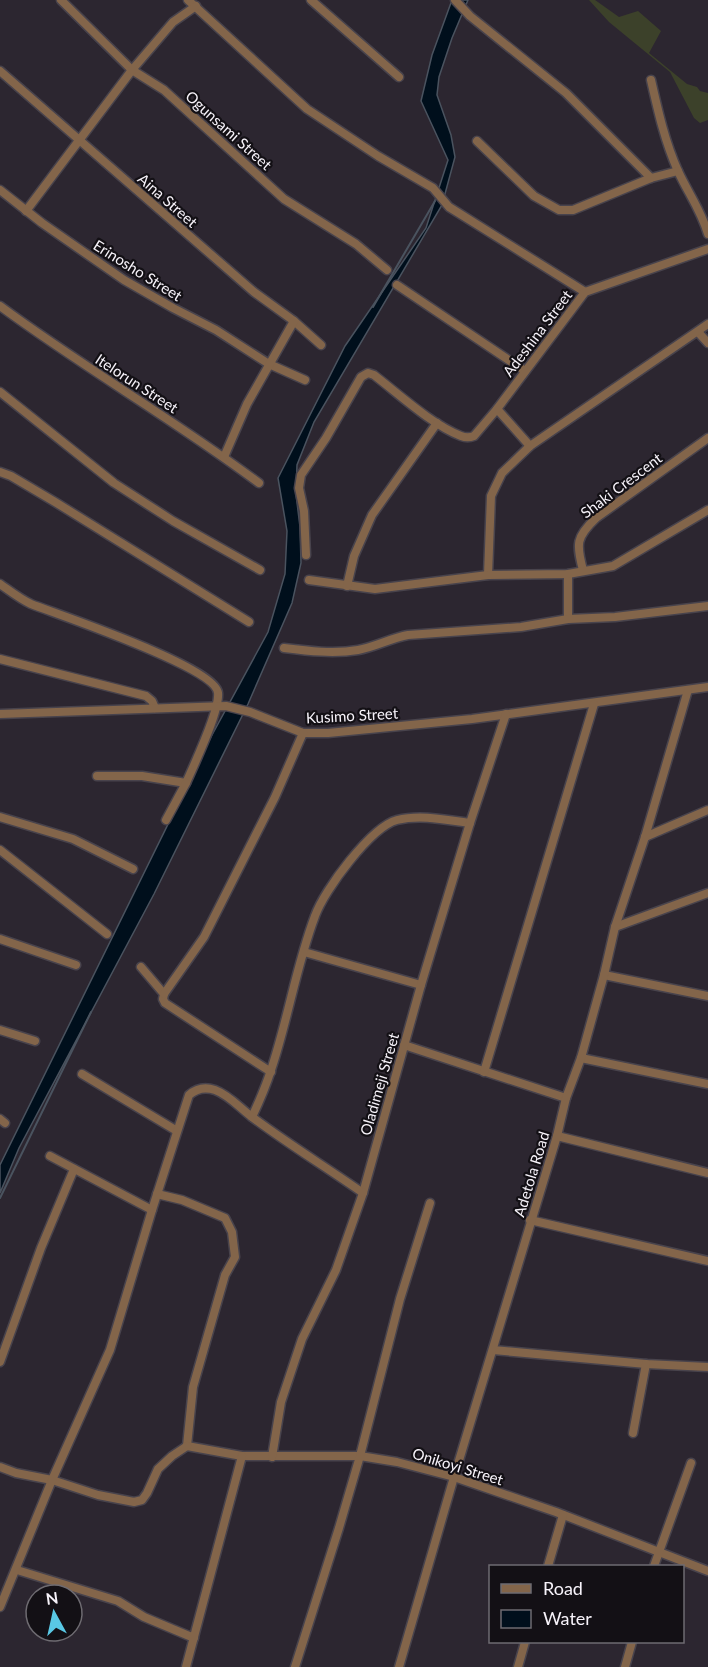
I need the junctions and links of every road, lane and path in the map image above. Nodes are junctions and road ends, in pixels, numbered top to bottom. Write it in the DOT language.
graph roads {
  1 [pos="61,0"];
  2 [pos="188,0"];
  3 [pos="311,0"];
  4 [pos="455,0"];
  5 [pos="196,6"];
  6 [pos="132,70"];
  7 [pos="0,71"];
  8 [pos="399,77"];
  9 [pos="651,80"];
  10 [pos="79,140"];
  11 [pos="477,141"];
  12 [pos="678,171"];
  13 [pos="651,178"];
  14 [pos="0,190"];
  15 [pos="26,211"];
  16 [pos="708,234"];
  17 [pos="708,249"];
  18 [pos="387,270"];
  19 [pos="397,285"];
  20 [pos="585,292"];
  21 [pos="0,306"];
  22 [pos="294,321"];
  23 [pos="708,324"];
  24 [pos="698,332"];
  25 [pos="708,343"];
  26 [pos="321,345"];
  27 [pos="269,364"];
  28 [pos="525,371"];
  29 [pos="305,380"];
  30 [pos="0,392"];
  31 [pos="497,409"];
  32 [pos="437,423"];
  33 [pos="708,438"];
  34 [pos="530,446"];
  35 [pos="224,457"];
  36 [pos="0,472"];
  37 [pos="259,483"];
  38 [pos="708,510"];
  39 [pos="306,555"];
  40 [pos="260,570"];
  41 [pos="583,570"];
  42 [pos="568,574"];
  43 [pos="488,575"];
  44 [pos="309,580"];
  45 [pos="0,584"];
  46 [pos="347,586"];
  47 [pos="708,606"];
  48 [pos="568,619"];
  49 [pos="249,622"];
  50 [pos="284,648"];
  51 [pos="0,659"];
  52 [pos="708,687"];
  53 [pos="688,690"];
  54 [pos="594,704"];
  55 [pos="215,707"];
  56 [pos="155,708"];
  57 [pos="0,714"];
  58 [pos="506,714"];
  59 [pos="303,733"];
  60 [pos="97,776"];
  61 [pos="186,783"];
  62 [pos="708,810"];
  63 [pos="0,817"];
  64 [pos="166,820"];
  65 [pos="470,823"];
  66 [pos="645,837"];
  67 [pos="0,850"];
  68 [pos="133,869"];
  69 [pos="708,893"];
  70 [pos="615,927"];
  71 [pos="107,934"];
  72 [pos="0,939"];
  73 [pos="304,952"];
  74 [pos="76,965"];
  75 [pos="141,967"];
  76 [pos="604,975"];
  77 [pos="421,985"];
  78 [pos="164,994"];
  79 [pos="708,996"];
  80 [pos="0,1030"];
  81 [pos="35,1041"];
  82 [pos="404,1046"];
  83 [pos="581,1058"];
  84 [pos="271,1072"];
  85 [pos="484,1072"];
  86 [pos="82,1074"];
  87 [pos="708,1084"];
  88 [pos="566,1098"];
  89 [pos="252,1117"];
  90 [pos="177,1131"];
  91 [pos="557,1136"];
  92 [pos="50,1156"];
  93 [pos="74,1169"];
  94 [pos="708,1173"];
  95 [pos="363,1192"];
  96 [pos="157,1194"];
  97 [pos="430,1203"];
  98 [pos="152,1210"];
  99 [pos="530,1220"];
  100 [pos="708,1261"];
  101 [pos="493,1350"];
  102 [pos="0,1362"];
  103 [pos="646,1365"];
  104 [pos="708,1366"];
  105 [pos="633,1433"];
  106 [pos="187,1446"];
  107 [pos="242,1456"];
  108 [pos="360,1456"];
  109 [pos="272,1457"];
  110 [pos="691,1463"];
  111 [pos="0,1467"];
  112 [pos="454,1477"];
  113 [pos="52,1480"];
  114 [pos="563,1515"];
  115 [pos="658,1552"];
  116 [pos="548,1565"];
  117 [pos="654,1565"];
  118 [pos="17,1570"];
  119 [pos="708,1571"];
  120 [pos="0,1607"];
  121 [pos="194,1638"];
  122 [pos="524,1643"];
  123 [pos="631,1643"];
  124 [pos="186,1667"];
  125 [pos="295,1667"];
  126 [pos="399,1667"];
  127 [pos="518,1667"];
  128 [pos="624,1667"];
  1 -- 6 [label="street, Ogunsami Street"];
  2 -- 5 [label="street"];
  3 -- 8 [label="street"];
  4 -- 13 [label="street"];
  5 -- 6 [label="street"];
  5 -- 20 [label="street"];
  6 -- 10 [label="street"];
  6 -- 18 [label="street, Ogunsami Street"];
  7 -- 10 [label="street, Aina Street"];
  9 -- 12 [label="street"];
  10 -- 15 [label="street"];
  10 -- 22 [label="street, Aina Street"];
  11 -- 13 [label="street"];
  12 -- 13 [label="street"];
  12 -- 16 [label="street"];
  14 -- 15 [label="street, Erinosho Street"];
  15 -- 27 [label="street, Erinosho Street"];
  17 -- 20 [label="street, Adeshina Street"];
  19 -- 28 [label="street"];
  20 -- 28 [label="street, Adeshina Street"];
  21 -- 35 [label="street, Itelorun Street"];
  22 -- 26 [label="street, Aina Street"];
  22 -- 27 [label="street"];
  23 -- 24 [label="street"];
  24 -- 25 [label="street"];
  24 -- 34 [label="street"];
  27 -- 29 [label="street, Erinosho Street"];
  27 -- 35 [label="street"];
  28 -- 31 [label="street, Adeshina Street"];
  30 -- 40 [label="street"];
  31 -- 32 [label="street, Adeshina Street"];
  31 -- 34 [label="street"];
  32 -- 39 [label="street"];
  32 -- 46 [label="street"];
  33 -- 41 [label="street, Shaki Crescent"];
  34 -- 43 [label="street"];
  35 -- 37 [label="street, Itelorun Street"];
  36 -- 49 [label="street"];
  38 -- 41 [label="street"];
  41 -- 42 [label="street"];
  42 -- 43 [label="street"];
  42 -- 48 [label="street"];
  43 -- 46 [label="street"];
  44 -- 46 [label="street"];
  45 -- 55 [label="street"];
  47 -- 48 [label="street"];
  48 -- 50 [label="street"];
  51 -- 56 [label="street"];
  52 -- 53 [label="street, Kusimo Street"];
  53 -- 54 [label="street, Kusimo Street"];
  53 -- 66 [label="street, Adetola Road"];
  54 -- 58 [label="street, Kusimo Street"];
  54 -- 85 [label="street"];
  55 -- 56 [label="street, Kusimo Street"];
  55 -- 59 [label="street, Kusimo Street"];
  55 -- 61 [label="street"];
  56 -- 57 [label="street, Kusimo Street"];
  58 -- 59 [label="street, Kusimo Street"];
  58 -- 65 [label="street, Oladimeji Street"];
  59 -- 78 [label="street"];
  60 -- 61 [label="street"];
  61 -- 64 [label="street"];
  62 -- 66 [label="street"];
  63 -- 68 [label="street"];
  65 -- 73 [label="street"];
  65 -- 77 [label="street, Oladimeji Street"];
  66 -- 70 [label="street, Adetola Road"];
  67 -- 71 [label="street"];
  69 -- 70 [label="street"];
  70 -- 76 [label="street, Adetola Road"];
  72 -- 74 [label="street"];
  73 -- 77 [label="street"];
  73 -- 84 [label="street"];
  75 -- 78 [label="street"];
  76 -- 79 [label="street"];
  76 -- 83 [label="street, Adetola Road"];
  77 -- 82 [label="street, Oladimeji Street"];
  78 -- 84 [label="street"];
  80 -- 81 [label="street"];
  82 -- 85 [label="street"];
  82 -- 95 [label="street, Oladimeji Street"];
  83 -- 87 [label="street"];
  83 -- 88 [label="street, Adetola Road"];
  84 -- 89 [label="street"];
  85 -- 88 [label="street"];
  86 -- 90 [label="street"];
  88 -- 91 [label="street, Adetola Road"];
  89 -- 90 [label="street"];
  89 -- 95 [label="street"];
  90 -- 96 [label="street"];
  91 -- 94 [label="street"];
  91 -- 99 [label="street, Adetola Road"];
  92 -- 93 [label="street"];
  93 -- 98 [label="street"];
  93 -- 102 [label="street"];
  95 -- 109 [label="street, Oladimeji Street"];
  96 -- 98 [label="street"];
  96 -- 106 [label="street"];
  97 -- 108 [label="street"];
  98 -- 113 [label="street"];
  99 -- 100 [label="street"];
  99 -- 101 [label="street, Adetola Road"];
  101 -- 103 [label="street"];
  101 -- 112 [label="street, Adetola Road"];
  103 -- 104 [label="street"];
  103 -- 105 [label="street"];
  106 -- 107 [label="street, Onikoyi Street"];
  106 -- 113 [label="street"];
  107 -- 109 [label="street, Onikoyi Street"];
  107 -- 121 [label="street"];
  108 -- 109 [label="street, Onikoyi Street"];
  108 -- 112 [label="street, Onikoyi Street"];
  108 -- 125 [label="street"];
  110 -- 115 [label="street"];
  111 -- 113 [label="street"];
  112 -- 114 [label="street, Onikoyi Street"];
  112 -- 126 [label="street, Adetola Road"];
  113 -- 118 [label="street"];
  114 -- 115 [label="street, Onikoyi Street"];
  114 -- 116 [label="street"];
  115 -- 117 [label="street"];
  115 -- 119 [label="street, Onikoyi Street"];
  118 -- 120 [label="street"];
  118 -- 121 [label="street"];
  121 -- 124 [label="street"];
  122 -- 127 [label="street"];
  123 -- 128 [label="street"];
}
